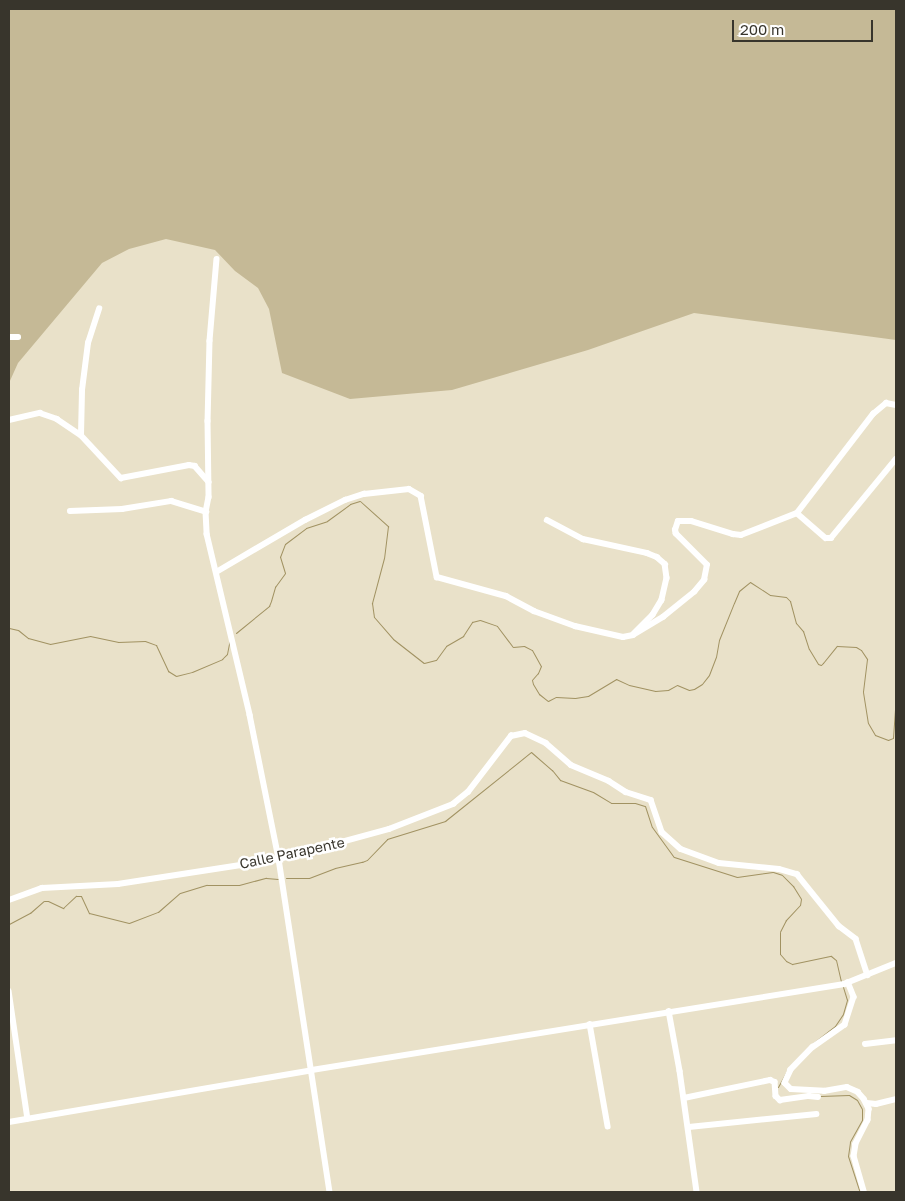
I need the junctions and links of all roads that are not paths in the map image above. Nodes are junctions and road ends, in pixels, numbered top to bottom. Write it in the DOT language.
graph roads {
  1 [pos="217,258"];
  2 [pos="99,308"];
  3 [pos="9,337"];
  4 [pos="18,337"];
  5 [pos="896,405"];
  6 [pos="9,420"];
  7 [pos="81,434"];
  8 [pos="896,458"];
  9 [pos="209,482"];
  10 [pos="70,511"];
  11 [pos="206,512"];
  12 [pos="797,513"];
  13 [pos="547,520"];
  14 [pos="218,571"];
  15 [pos="633,635"];
  16 [pos="279,859"];
  17 [pos="9,900"];
  18 [pos="896,963"];
  19 [pos="868,975"];
  20 [pos="848,982"];
  21 [pos="9,991"];
  22 [pos="669,1011"];
  23 [pos="590,1024"];
  24 [pos="896,1040"];
  25 [pos="865,1044"];
  26 [pos="312,1070"];
  27 [pos="818,1097"];
  28 [pos="684,1098"];
  29 [pos="896,1099"];
  30 [pos="867,1103"];
  31 [pos="816,1114"];
  32 [pos="28,1119"];
  33 [pos="9,1122"];
  34 [pos="608,1126"];
  35 [pos="689,1127"];
  36 [pos="330,1192"];
  37 [pos="697,1192"];
  38 [pos="864,1192"];
  1 -- 9 [label="street"];
  2 -- 7 [label="street"];
  3 -- 4 [label="street"];
  5 -- 12 [label="street"];
  6 -- 7 [label="street"];
  7 -- 9 [label="street"];
  8 -- 12 [label="street"];
  9 -- 11 [label="street"];
  10 -- 11 [label="street"];
  11 -- 14 [label="street"];
  12 -- 15 [label="street"];
  13 -- 15 [label="street"];
  14 -- 15 [label="street"];
  14 -- 16 [label="street"];
  16 -- 17 [label="street, Calle Parapente"];
  16 -- 19 [label="street, Calle Parapente"];
  16 -- 26 [label="street"];
  18 -- 19 [label="street"];
  19 -- 20 [label="street"];
  20 -- 22 [label="street"];
  20 -- 30 [label="street"];
  21 -- 32 [label="street"];
  22 -- 23 [label="street"];
  22 -- 28 [label="street"];
  23 -- 26 [label="street"];
  23 -- 34 [label="street"];
  24 -- 25 [label="street"];
  26 -- 32 [label="street"];
  26 -- 36 [label="street"];
  27 -- 28 [label="street"];
  28 -- 35 [label="street"];
  29 -- 30 [label="street"];
  30 -- 38 [label="street"];
  31 -- 35 [label="street"];
  32 -- 33 [label="street"];
  35 -- 37 [label="street"];
}
